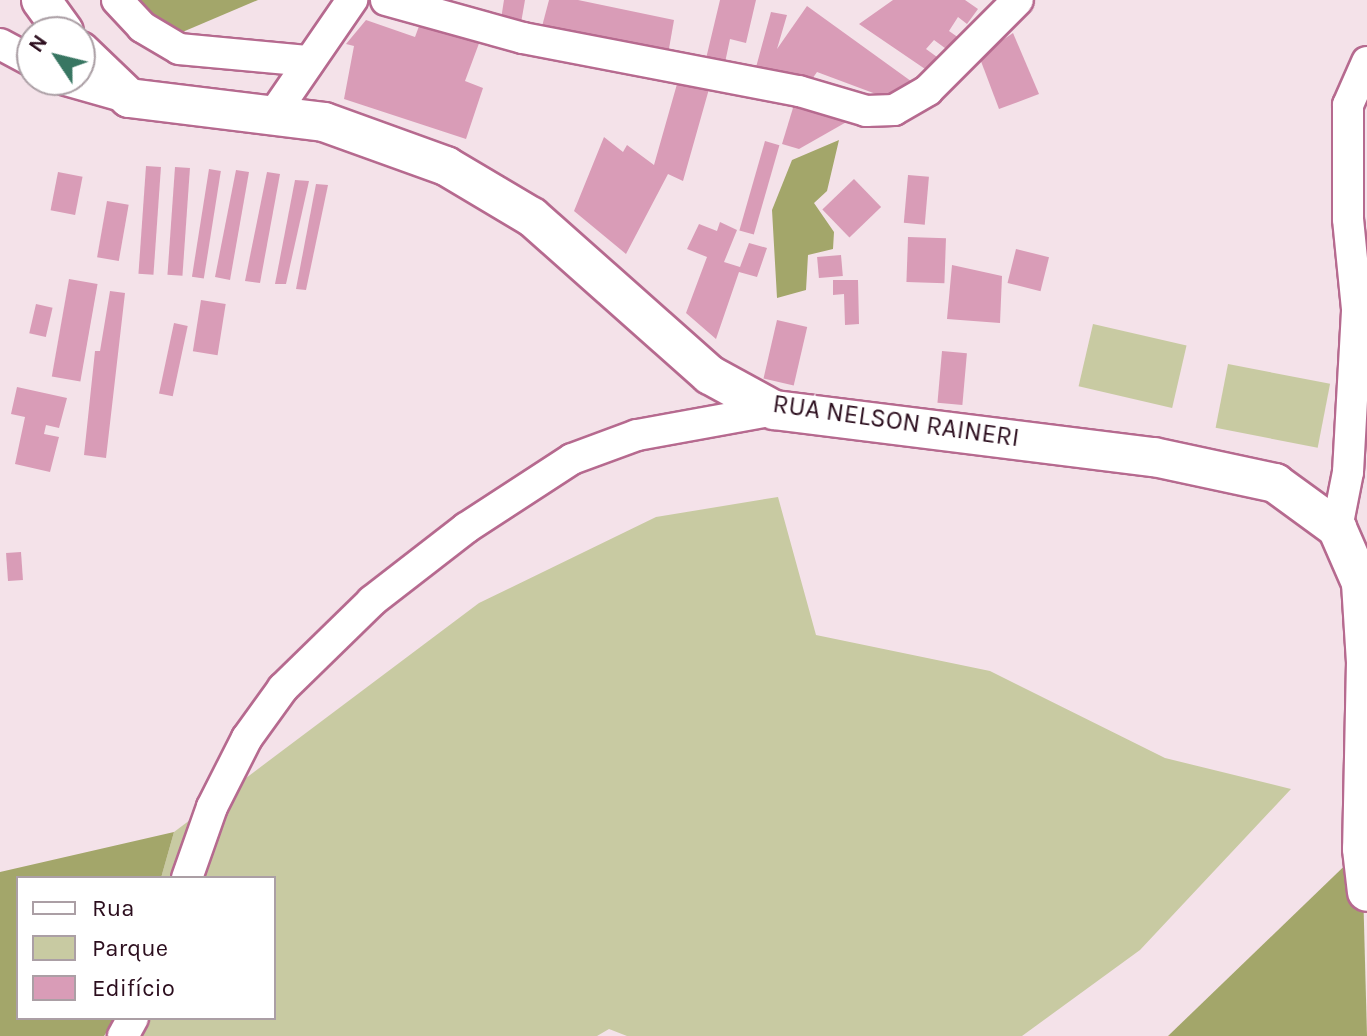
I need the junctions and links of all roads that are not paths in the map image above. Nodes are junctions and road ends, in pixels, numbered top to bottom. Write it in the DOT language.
graph roads {
  1 [pos="117,0"];
  2 [pos="352,0"];
  3 [pos="386,0"];
  4 [pos="1018,0"];
  5 [pos="309,61"];
  6 [pos="1367,62"];
  7 [pos="96,66"];
  8 [pos="96,89"];
  9 [pos="129,98"];
  10 [pos="273,115"];
  11 [pos="774,410"];
  12 [pos="1337,528"];
  13 [pos="188,876"];
  14 [pos="1367,892"];
  1 -- 5 [label="street"];
  2 -- 5 [label="street"];
  3 -- 4 [label="street"];
  5 -- 10 [label="street"];
  6 -- 12 [label="street"];
  7 -- 9 [label="main road"];
  8 -- 9 [label="street"];
  9 -- 10 [label="main road, RUA NELSON RAINERI"];
  10 -- 11 [label="main road, RUA NELSON RAINERI"];
  11 -- 12 [label="main road, RUA NELSON RAINERI"];
  11 -- 13 [label="street"];
  12 -- 14 [label="main road"];
}
